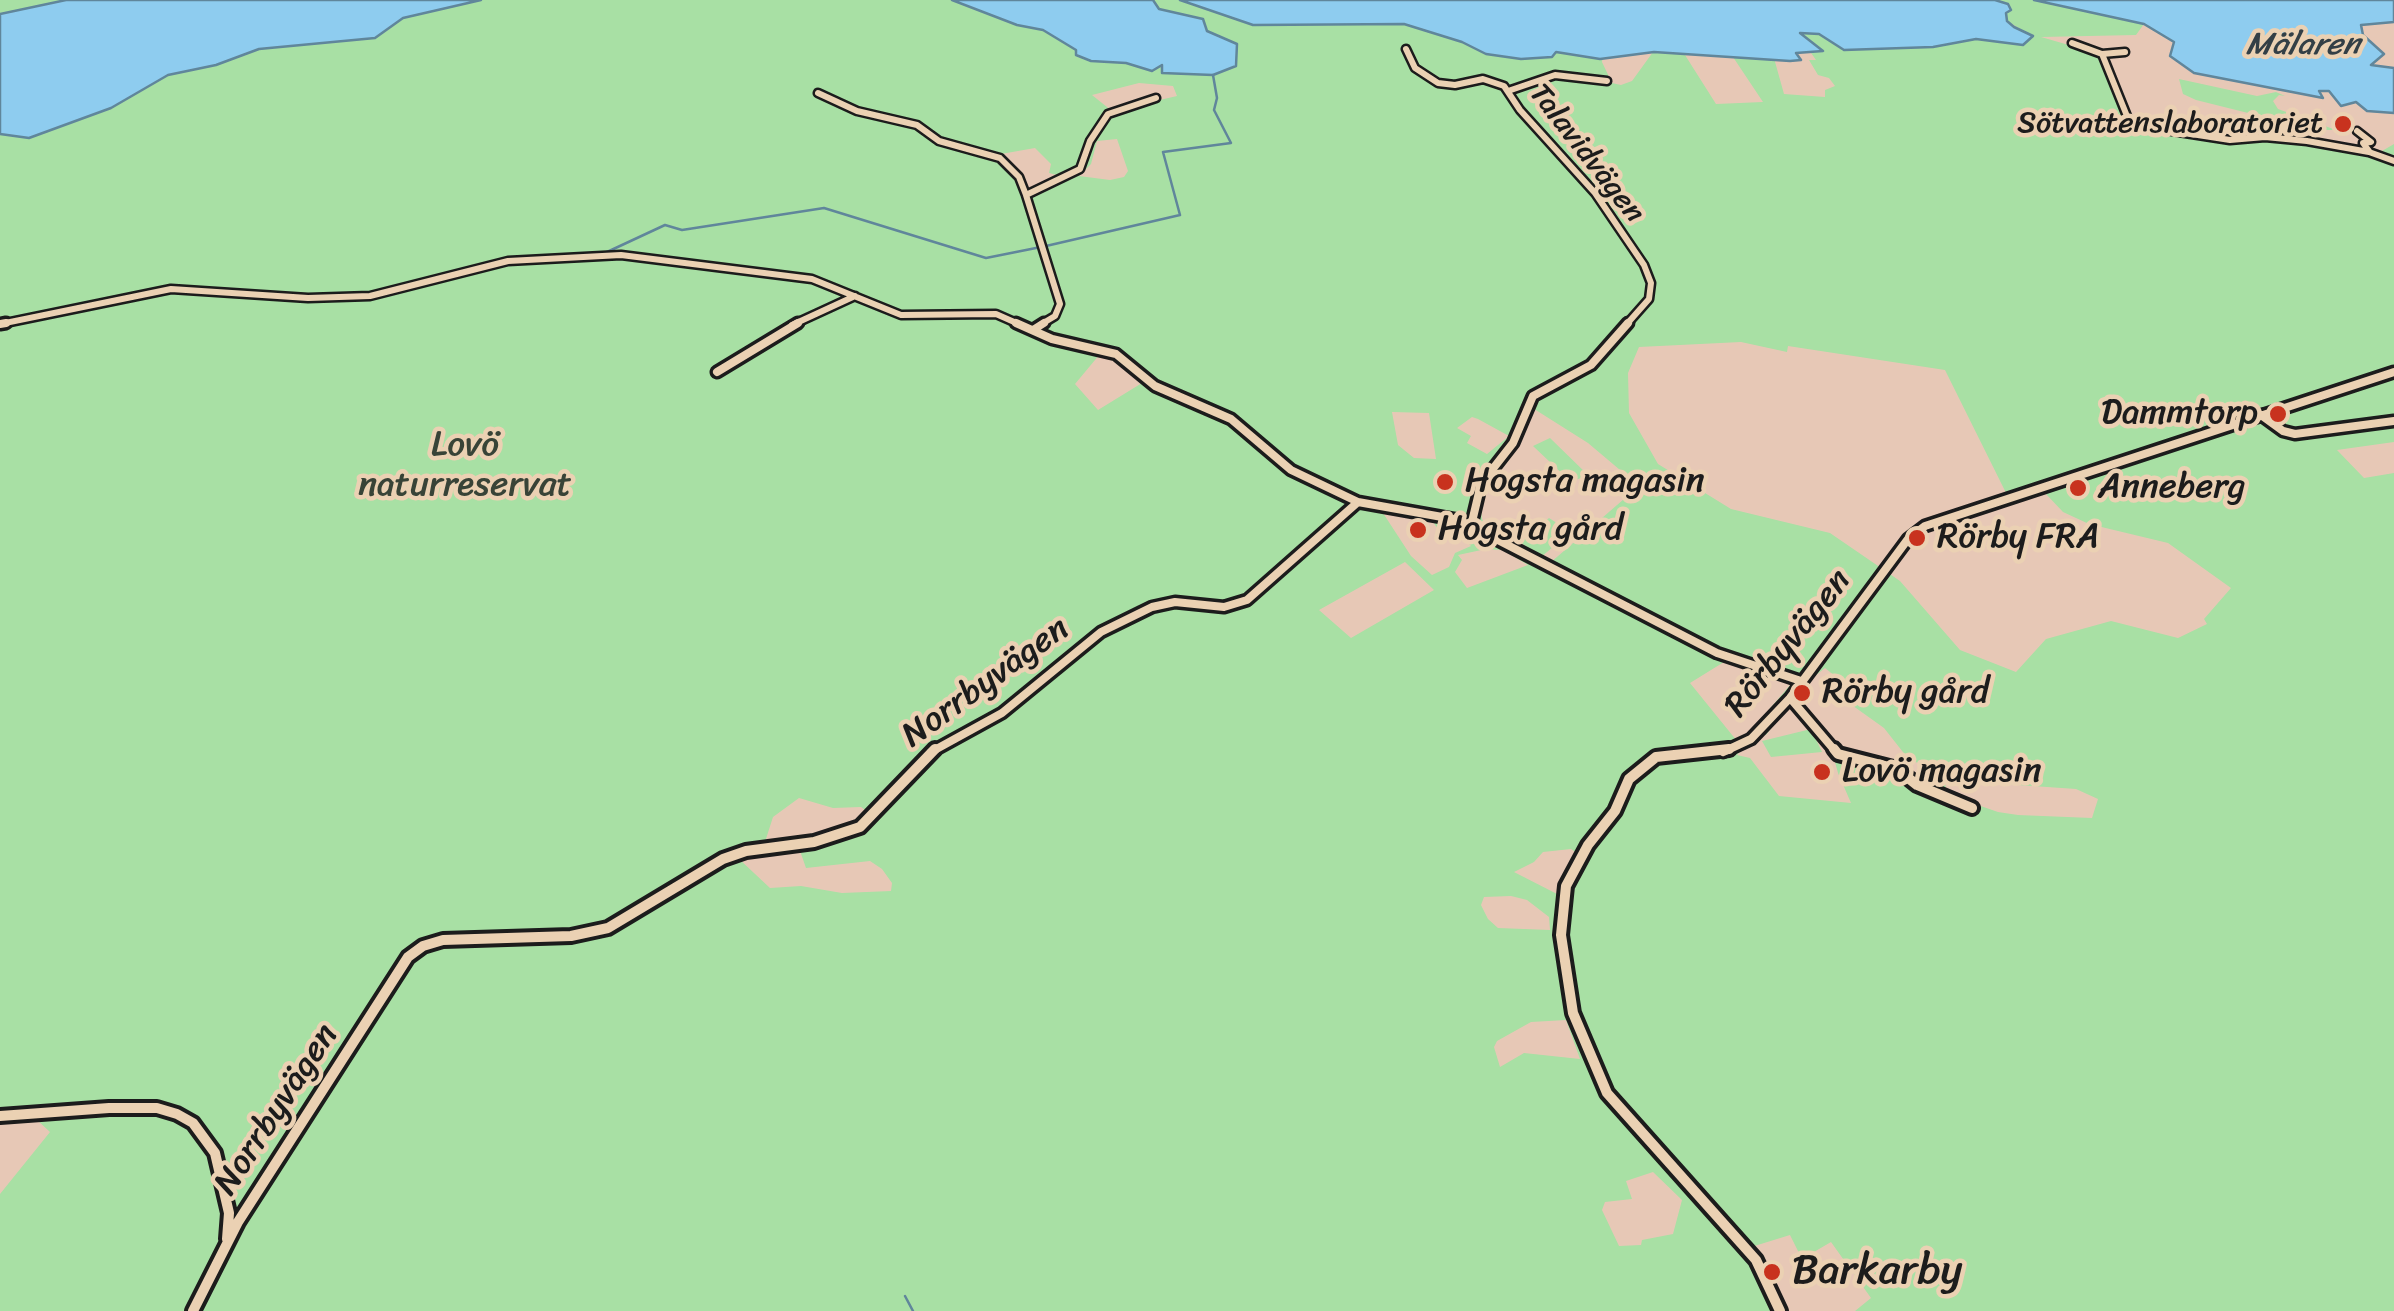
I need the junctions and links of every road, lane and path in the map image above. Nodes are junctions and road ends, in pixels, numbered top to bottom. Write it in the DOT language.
graph roads {
  1 [pos="2072,43"];
  2 [pos="1406,49"];
  3 [pos="2125,52"];
  4 [pos="2102,54"];
  5 [pos="1606,81"];
  6 [pos="1508,90"];
  7 [pos="818,93"];
  8 [pos="1156,98"];
  9 [pos="2357,131"];
  10 [pos="2371,152"];
  11 [pos="2394,161"];
  12 [pos="1026,195"];
  13 [pos="855,296"];
  14 [pos="0,324"];
  15 [pos="1033,330"];
  16 [pos="718,372"];
  17 [pos="2394,372"];
  18 [pos="2261,415"];
  19 [pos="2394,421"];
  20 [pos="1358,502"];
  21 [pos="1470,526"];
  22 [pos="1801,681"];
  23 [pos="1790,698"];
  24 [pos="1972,808"];
  25 [pos="0,1116"];
  26 [pos="248,1206"];
  27 [pos="230,1212"];
  28 [pos="226,1243"];
  29 [pos="193,1311"];
  30 [pos="1780,1311"];
  1 -- 4 [label="street"];
  2 -- 6 [label="street, Talavidvägen"];
  3 -- 4 [label="street"];
  4 -- 10 [label="street"];
  5 -- 6 [label="street"];
  6 -- 21 [label="street, Talavidvägen"];
  7 -- 12 [label="street"];
  8 -- 12 [label="street"];
  9 -- 10 [label="street"];
  10 -- 11 [label="street"];
  12 -- 15 [label="street"];
  13 -- 14 [label="street"];
  13 -- 15 [label="street"];
  13 -- 16 [label="street"];
  15 -- 20 [label="street"];
  17 -- 18 [label="street, Rörbyvägen"];
  18 -- 19 [label="street"];
  18 -- 22 [label="street, Rörbyvägen"];
  20 -- 21 [label="street"];
  20 -- 26 [label="street, Norrbyvägen"];
  21 -- 22 [label="street"];
  22 -- 23 [label="street, Rörbyvägen"];
  23 -- 24 [label="street"];
  23 -- 30 [label="street, Rörbyvägen"];
  25 -- 27 [label="street"];
  26 -- 27 [label="street"];
  26 -- 28 [label="street, Norrbyvägen"];
  27 -- 28 [label="street"];
  28 -- 29 [label="street, Norrbyvägen"];
}
